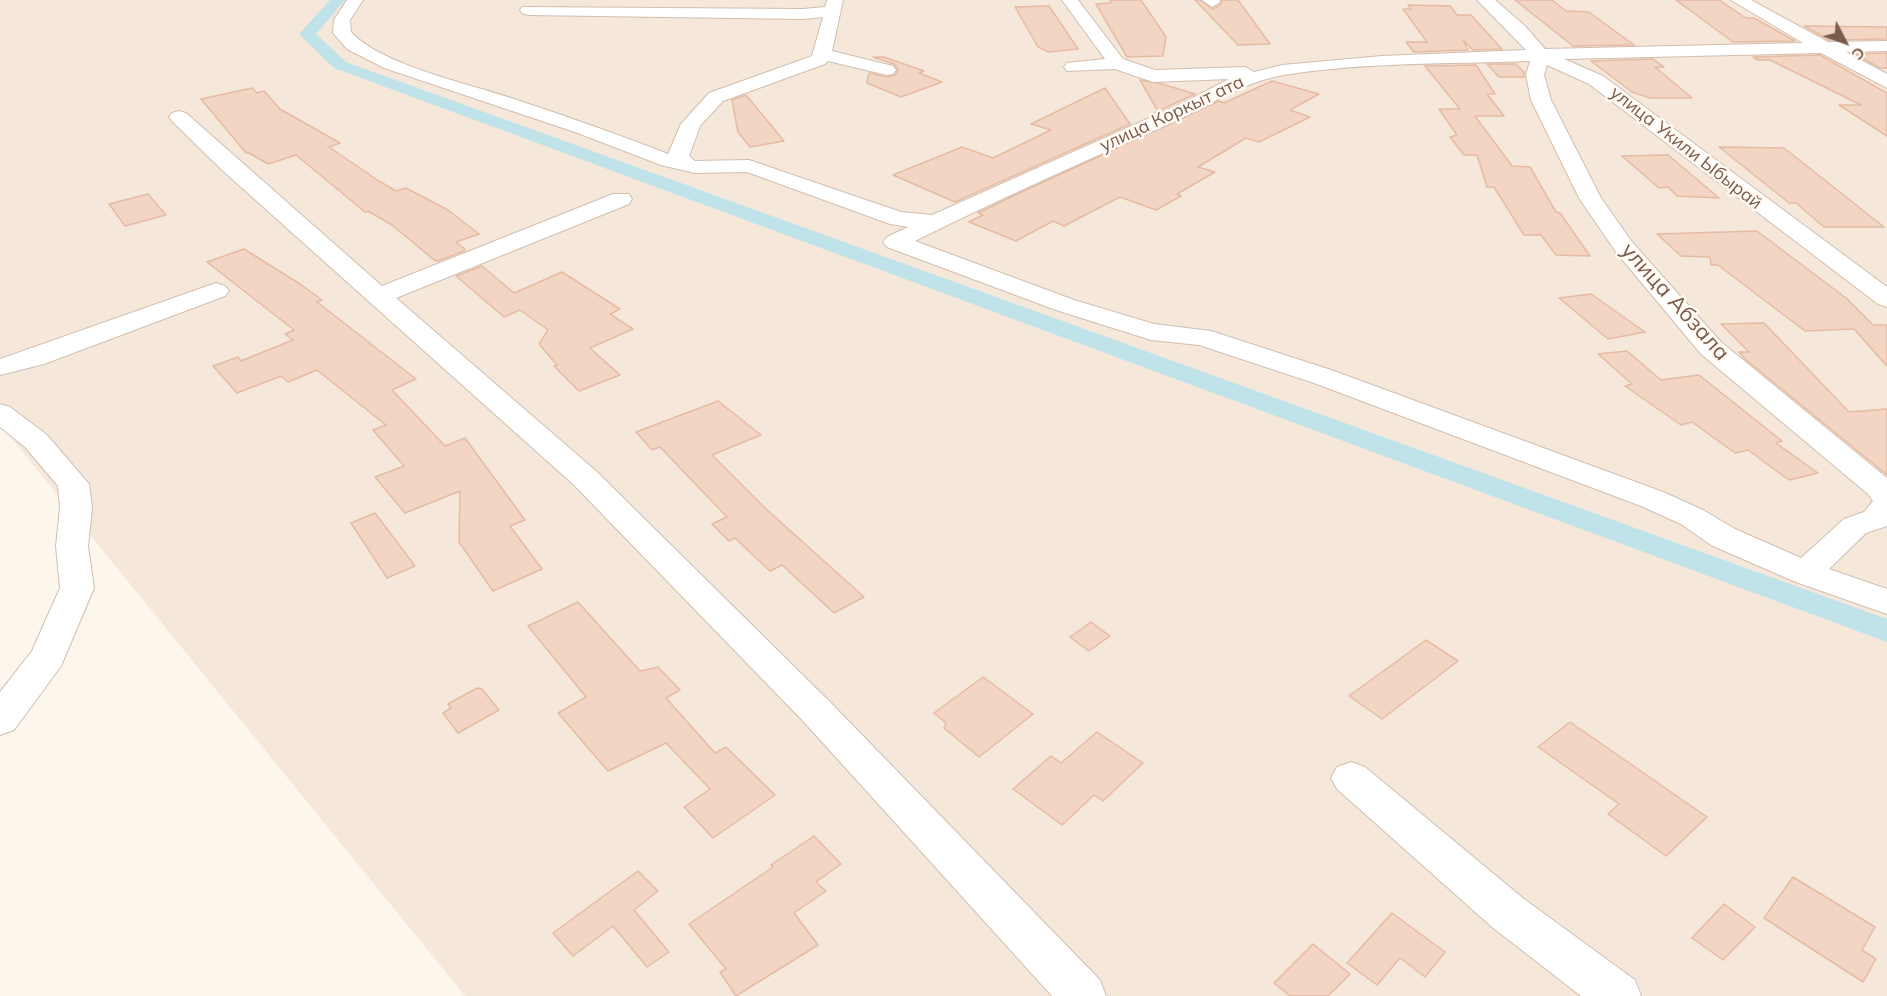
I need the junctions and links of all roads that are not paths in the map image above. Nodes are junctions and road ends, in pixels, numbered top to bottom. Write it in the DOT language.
graph roads {
  1 [pos="355,0"];
  2 [pos="1070,0"];
  3 [pos="1485,0"];
  4 [pos="1739,0"];
  5 [pos="834,5"];
  6 [pos="528,10"];
  7 [pos="1822,46"];
  8 [pos="1887,46"];
  9 [pos="823,54"];
  10 [pos="1540,55"];
  11 [pos="1117,63"];
  12 [pos="1073,67"];
  13 [pos="886,70"];
  14 [pos="1263,74"];
  15 [pos="1887,82"];
  16 [pos="179,117"];
  17 [pos="682,143"];
  18 [pos="685,165"];
  19 [pos="749,166"];
  20 [pos="621,200"];
  21 [pos="936,222"];
  22 [pos="216,291"];
  23 [pos="379,296"];
  24 [pos="1887,299"];
  25 [pos="0,367"];
  26 [pos="0,413"];
  27 [pos="1887,498"];
  28 [pos="1887,506"];
  29 [pos="1805,573"];
  30 [pos="1887,602"];
  31 [pos="0,720"];
  32 [pos="1351,778"];
  33 [pos="1083,996"];
  34 [pos="1618,996"];
  1 -- 18 [label="street"];
  2 -- 11 [label="street"];
  3 -- 10 [label="street, улица Укили Ыбырай"];
  4 -- 7 [label="street"];
  5 -- 6 [label="street"];
  5 -- 9 [label="street"];
  7 -- 8 [label="street, улица Коркыт ата"];
  7 -- 10 [label="street, улица Коркыт ата"];
  7 -- 15 [label="street"];
  9 -- 13 [label="street"];
  9 -- 17 [label="street"];
  10 -- 14 [label="street, улица Коркыт ата"];
  10 -- 24 [label="street, улица Укили Ыбырай"];
  10 -- 27 [label="street, улица Абзала"];
  11 -- 12 [label="street"];
  11 -- 14 [label="street"];
  14 -- 21 [label="street, улица Коркыт ата"];
  16 -- 23 [label="street"];
  17 -- 18 [label="street"];
  17 -- 19 [label="street"];
  18 -- 19 [label="street"];
  19 -- 21 [label="street"];
  20 -- 23 [label="street"];
  21 -- 29 [label="street, улица Коркыт ата"];
  22 -- 25 [label="street"];
  23 -- 33 [label="street"];
  26 -- 31 [label="street"];
  28 -- 29 [label="street"];
  29 -- 30 [label="street"];
  32 -- 34 [label="street"];
}
